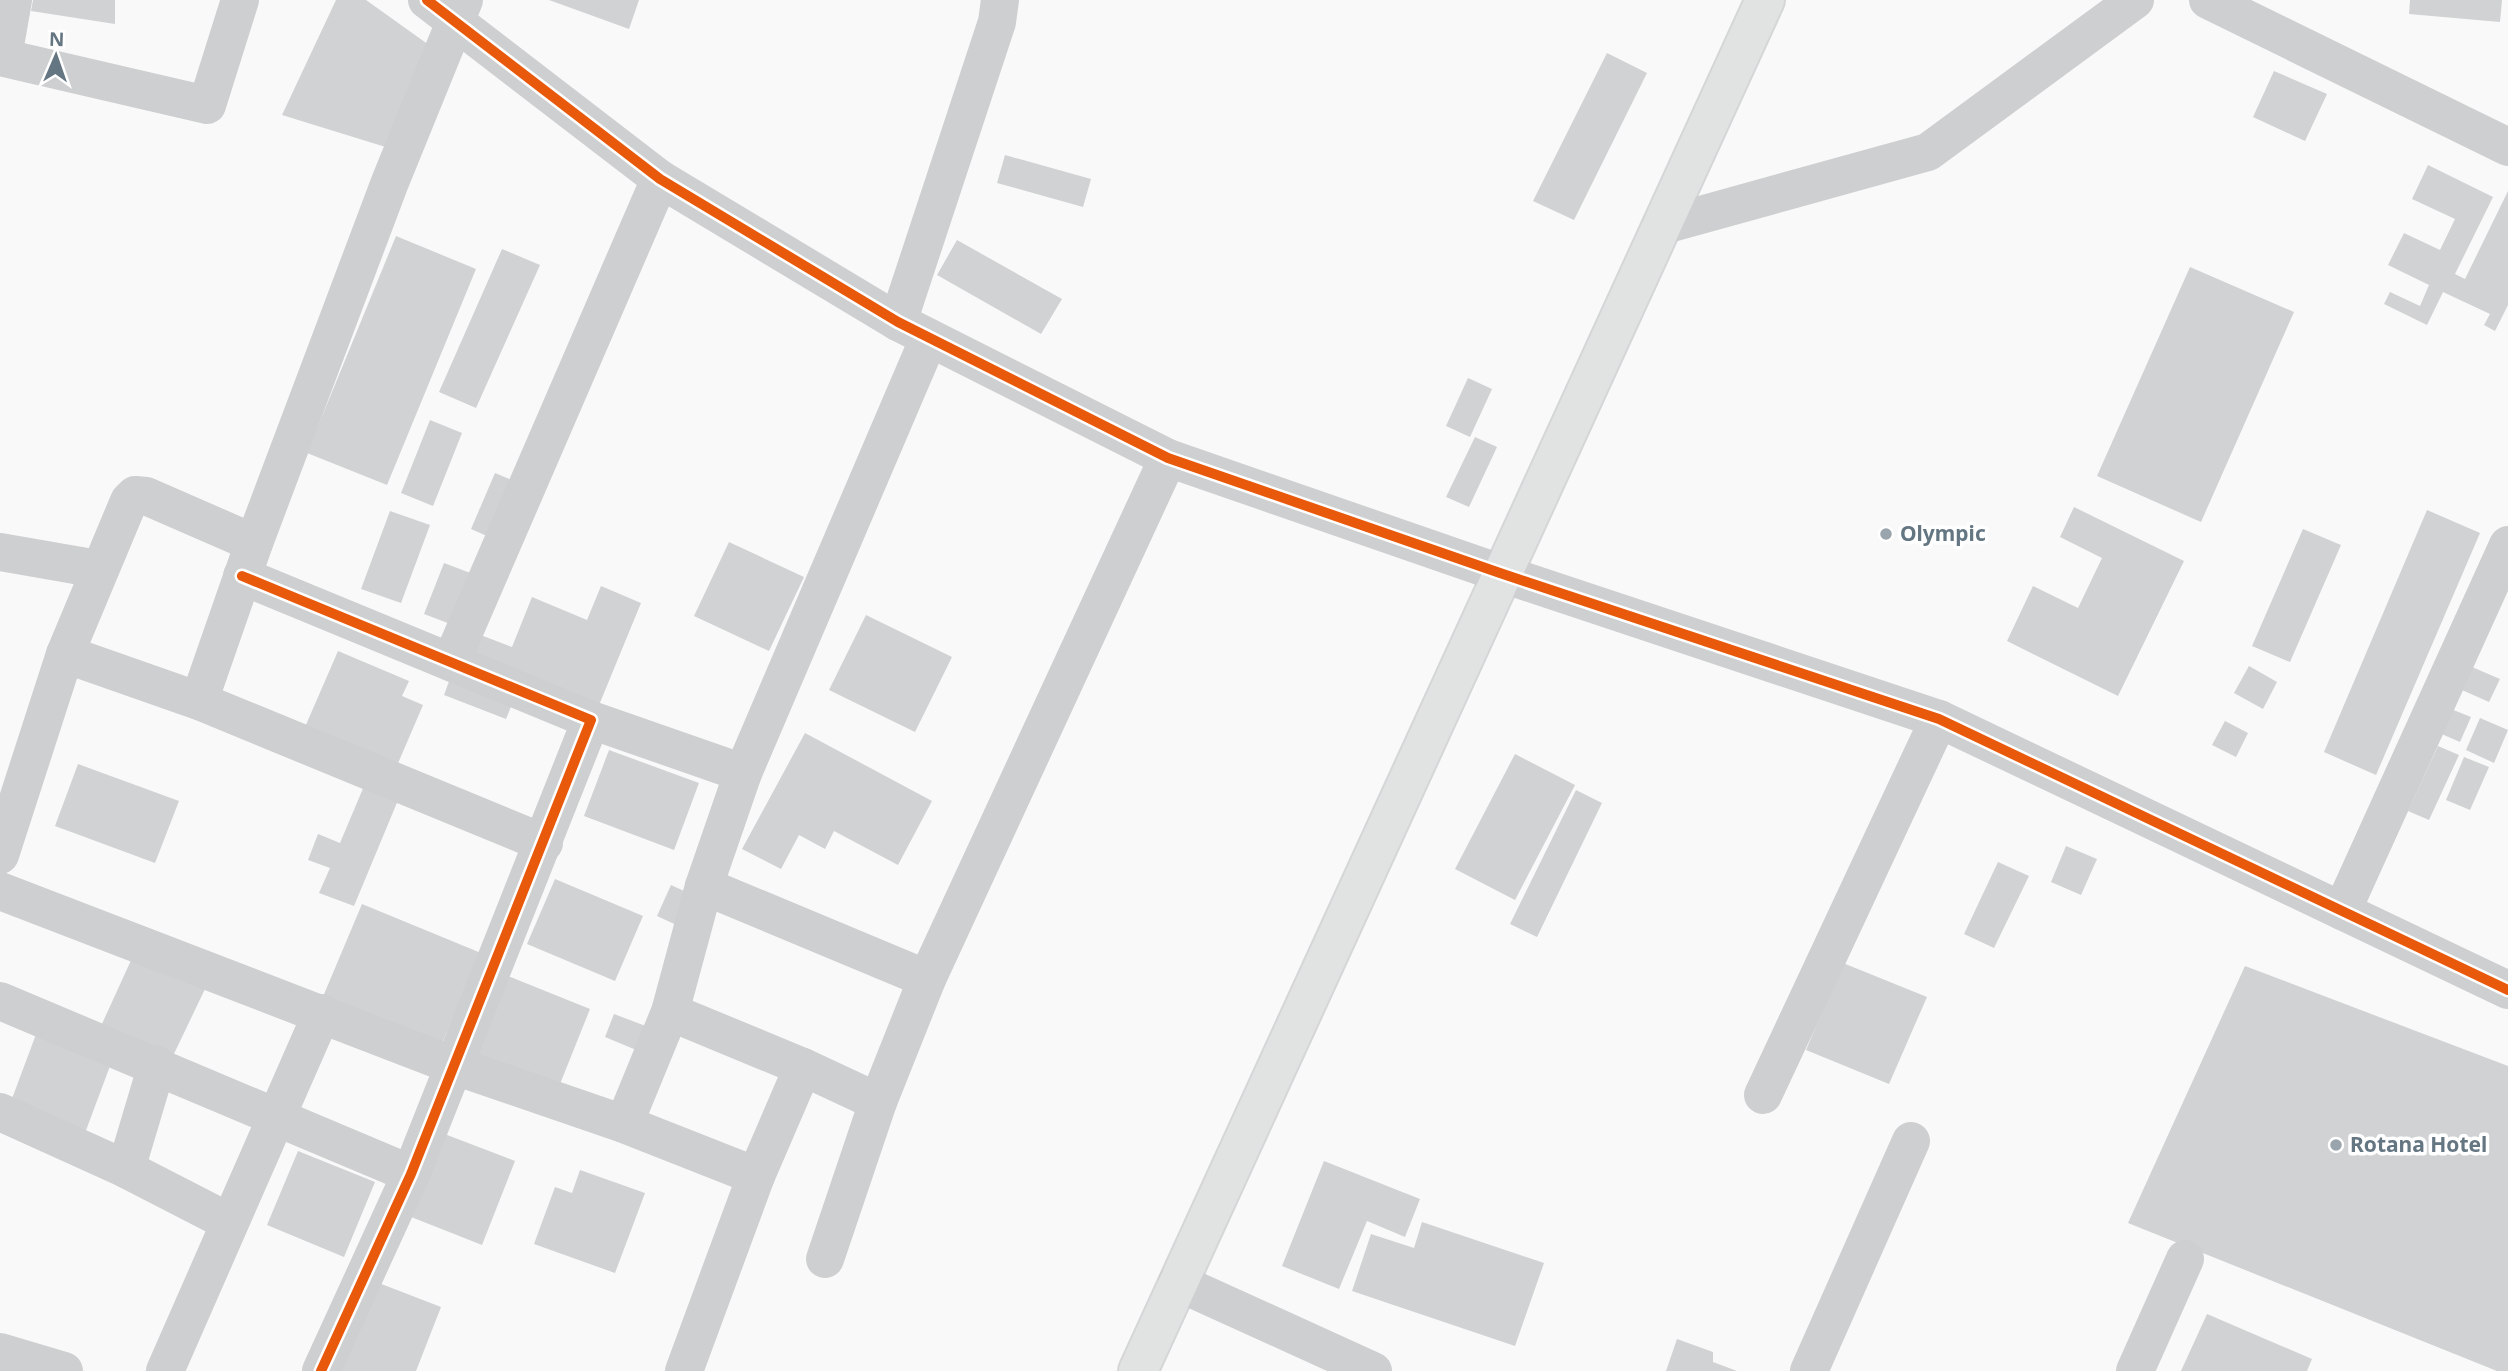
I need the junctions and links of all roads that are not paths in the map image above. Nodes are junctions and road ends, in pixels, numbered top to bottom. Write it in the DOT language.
graph roads {
  1 [pos="13,0"];
  2 [pos="240,0"];
  3 [pos="1000,0"];
  4 [pos="1765,0"];
  5 [pos="2135,0"];
  6 [pos="2208,0"];
  7 [pos="450,7"];
  8 [pos="1,57"];
  9 [pos="2508,148"];
  10 [pos="660,179"];
  11 [pos="1661,226"];
  12 [pos="914,330"];
  13 [pos="1168,458"];
  14 [pos="2508,545"];
  15 [pos="0,552"];
  16 [pos="248,560"];
  17 [pos="98,569"];
  18 [pos="1500,573"];
  19 [pos="65,654"];
  20 [pos="451,662"];
  21 [pos="199,701"];
  22 [pos="1939,719"];
  23 [pos="591,720"];
  24 [pos="743,773"];
  25 [pos="544,843"];
  26 [pos="0,855"];
  27 [pos="704,886"];
  28 [pos="0,891"];
  29 [pos="2342,911"];
  30 [pos="927,979"];
  31 [pos="2508,990"];
  32 [pos="0,1001"];
  33 [pos="670,1012"];
  34 [pos="322,1013"];
  35 [pos="157,1065"];
  36 [pos="455,1066"];
  37 [pos="803,1067"];
  38 [pos="1763,1095"];
  39 [pos="878,1102"];
  40 [pos="0,1112"];
  41 [pos="275,1117"];
  42 [pos="624,1124"];
  43 [pos="1911,1142"];
  44 [pos="126,1170"];
  45 [pos="411,1174"];
  46 [pos="756,1176"];
  47 [pos="229,1222"];
  48 [pos="825,1259"];
  49 [pos="2185,1259"];
  50 [pos="1177,1282"];
  51 [pos="0,1352"];
  52 [pos="64,1371"];
  53 [pos="165,1371"];
  54 [pos="321,1371"];
  55 [pos="684,1371"];
  56 [pos="1138,1371"];
  57 [pos="1373,1371"];
  58 [pos="1809,1371"];
  59 [pos="2135,1371"];
  1 -- 8 [label="street"];
  2 -- 8 [label="street"];
  3 -- 12 [label="street"];
  4 -- 11 [label="main road"];
  5 -- 11 [label="street"];
  6 -- 9 [label="street"];
  7 -- 10 [label="street"];
  7 -- 16 [label="street"];
  10 -- 12 [label="street"];
  10 -- 20 [label="street"];
  11 -- 18 [label="main road"];
  12 -- 13 [label="street"];
  12 -- 24 [label="street"];
  13 -- 18 [label="street"];
  13 -- 30 [label="street"];
  14 -- 29 [label="street"];
  15 -- 17 [label="street"];
  16 -- 17 [label="street"];
  16 -- 20 [label="street"];
  16 -- 21 [label="street"];
  17 -- 19 [label="street"];
  18 -- 22 [label="street"];
  18 -- 50 [label="main road"];
  19 -- 21 [label="street"];
  19 -- 26 [label="street"];
  20 -- 23 [label="street"];
  21 -- 25 [label="street"];
  22 -- 29 [label="street"];
  22 -- 38 [label="street"];
  23 -- 24 [label="street"];
  23 -- 25 [label="street"];
  24 -- 27 [label="street"];
  25 -- 36 [label="street"];
  27 -- 30 [label="street"];
  27 -- 33 [label="street"];
  28 -- 34 [label="street"];
  29 -- 31 [label="street"];
  30 -- 39 [label="street"];
  32 -- 35 [label="street"];
  33 -- 37 [label="street"];
  33 -- 42 [label="street"];
  34 -- 36 [label="street"];
  34 -- 41 [label="street"];
  35 -- 41 [label="street"];
  35 -- 44 [label="street"];
  36 -- 42 [label="street"];
  36 -- 45 [label="street"];
  37 -- 39 [label="street"];
  37 -- 46 [label="street"];
  39 -- 48 [label="street"];
  40 -- 44 [label="street"];
  41 -- 45 [label="street"];
  41 -- 47 [label="street"];
  42 -- 46 [label="street"];
  43 -- 58 [label="street"];
  44 -- 47 [label="street"];
  45 -- 54 [label="street"];
  46 -- 55 [label="street"];
  47 -- 53 [label="street"];
  49 -- 59 [label="street"];
  50 -- 56 [label="main road"];
  50 -- 57 [label="street"];
  51 -- 52 [label="street"];
}
